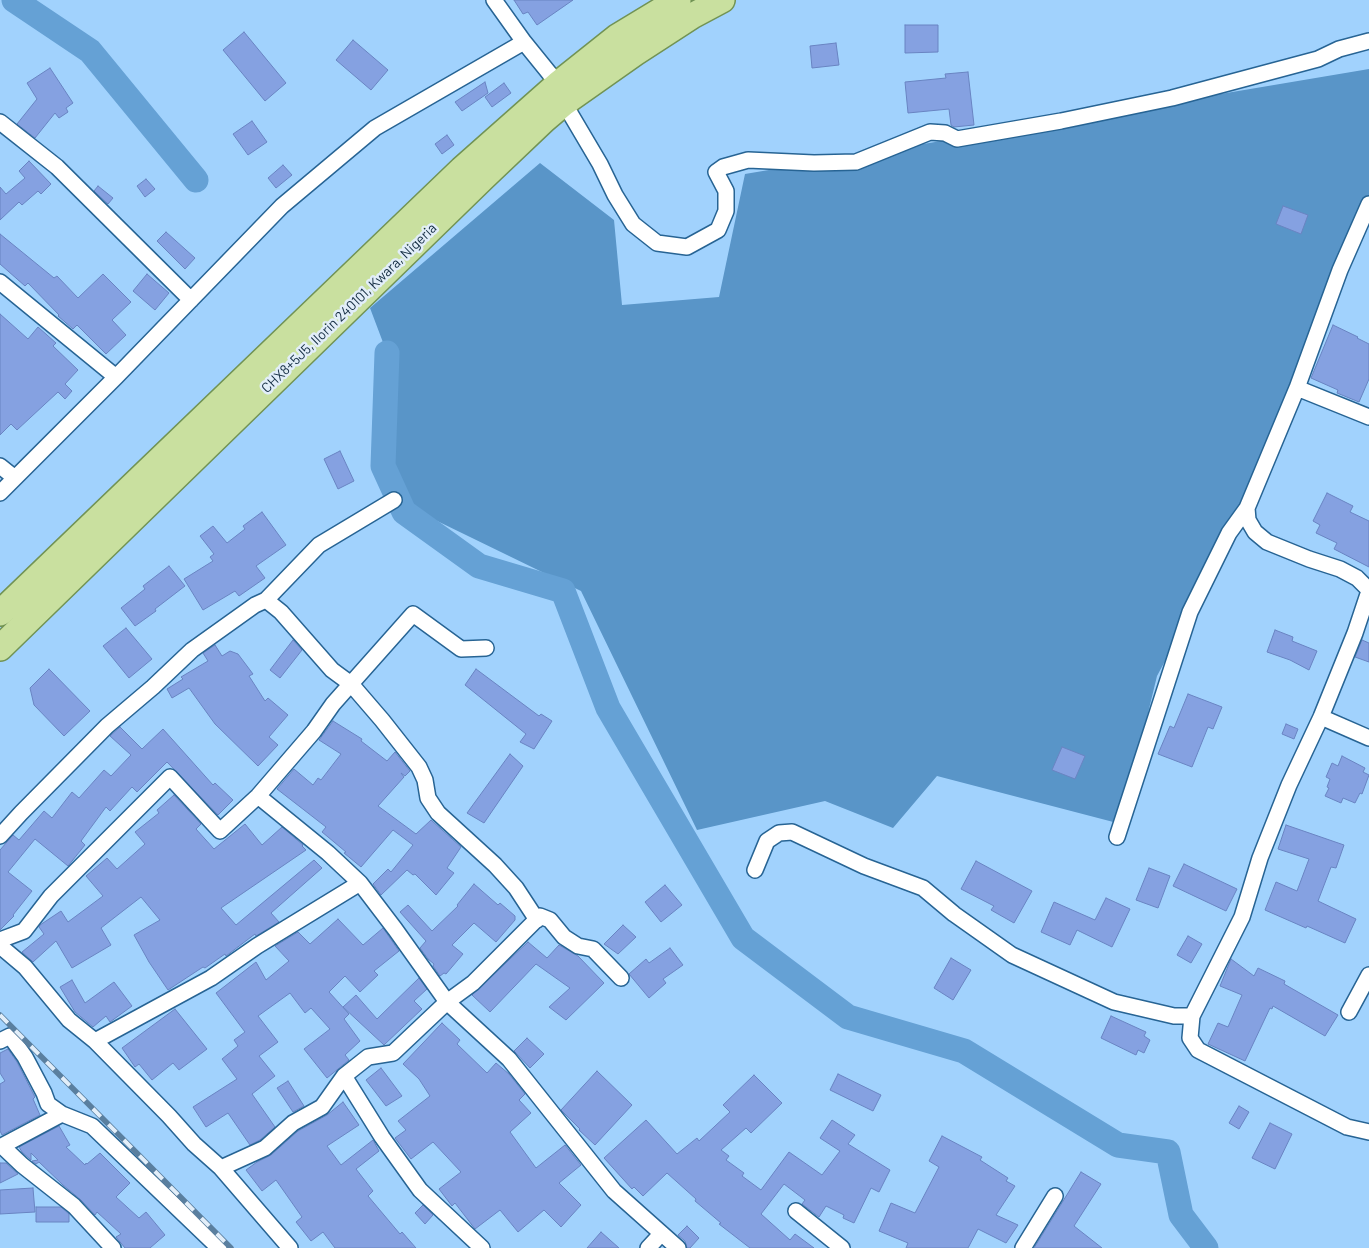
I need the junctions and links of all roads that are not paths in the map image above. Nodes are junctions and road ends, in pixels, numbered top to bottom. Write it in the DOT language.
graph roads {
  1 [pos="494,0"];
  2 [pos="722,0"];
  3 [pos="673,1"];
  4 [pos="1369,41"];
  5 [pos="524,42"];
  6 [pos="561,94"];
  7 [pos="0,122"];
  8 [pos="1369,204"];
  9 [pos="0,282"];
  10 [pos="191,300"];
  11 [pos="116,377"];
  12 [pos="1297,388"];
  13 [pos="1369,417"];
  14 [pos="0,466"];
  15 [pos="15,478"];
  16 [pos="0,493"];
  17 [pos="394,500"];
  18 [pos="1247,508"];
  19 [pos="1369,591"];
  20 [pos="266,600"];
  21 [pos="0,613"];
  22 [pos="0,648"];
  23 [pos="486,648"];
  24 [pos="352,684"];
  25 [pos="1321,717"];
  26 [pos="1369,738"];
  27 [pos="258,796"];
  28 [pos="0,836"];
  29 [pos="1116,837"];
  30 [pos="755,870"];
  31 [pos="360,883"];
  32 [pos="537,920"];
  33 [pos="0,940"];
  34 [pos="0,946"];
  35 [pos="1369,975"];
  36 [pos="621,978"];
  37 [pos="447,1002"];
  38 [pos="1349,1012"];
  39 [pos="1192,1016"];
  40 [pos="0,1041"];
  41 [pos="95,1041"];
  42 [pos="344,1076"];
  43 [pos="62,1114"];
  44 [pos="1369,1132"];
  45 [pos="1,1146"];
  46 [pos="221,1168"];
  47 [pos="1055,1196"];
  48 [pos="796,1211"];
  49 [pos="661,1234"];
  50 [pos="839,1247"];
  51 [pos="112,1248"];
  52 [pos="219,1248"];
  53 [pos="290,1248"];
  54 [pos="482,1248"];
  55 [pos="648,1248"];
  56 [pos="678,1248"];
  57 [pos="1023,1248"];
  1 -- 5 [label="street"];
  2 -- 6 [label="main road, CHX8+5J5, Ilorin 240101, Kwara, Nigeria"];
  3 -- 6 [label="main road, CHX8+5J5, Ilorin 240101, Kwara, Nigeria"];
  4 -- 6 [label="street"];
  5 -- 6 [label="street"];
  5 -- 10 [label="street"];
  6 -- 21 [label="main road, CHX8+5J5, Ilorin 240101, Kwara, Nigeria"];
  6 -- 22 [label="main road, CHX8+5J5, Ilorin 240101, Kwara, Nigeria"];
  7 -- 10 [label="street"];
  8 -- 12 [label="street"];
  9 -- 11 [label="street"];
  10 -- 11 [label="street"];
  11 -- 15 [label="street"];
  12 -- 13 [label="street"];
  12 -- 18 [label="street"];
  14 -- 15 [label="street"];
  15 -- 16 [label="street"];
  17 -- 20 [label="street"];
  18 -- 19 [label="street"];
  18 -- 29 [label="street"];
  19 -- 25 [label="street"];
  20 -- 24 [label="street"];
  20 -- 28 [label="street"];
  23 -- 24 [label="street"];
  24 -- 27 [label="street"];
  24 -- 32 [label="street"];
  25 -- 26 [label="street"];
  25 -- 39 [label="street"];
  27 -- 31 [label="street"];
  27 -- 33 [label="street"];
  30 -- 39 [label="street"];
  31 -- 37 [label="street"];
  31 -- 41 [label="street"];
  32 -- 36 [label="street"];
  32 -- 37 [label="street"];
  34 -- 41 [label="street"];
  35 -- 38 [label="street"];
  37 -- 42 [label="street"];
  37 -- 49 [label="street"];
  39 -- 44 [label="street"];
  40 -- 43 [label="street"];
  41 -- 46 [label="street"];
  42 -- 46 [label="street"];
  42 -- 54 [label="street"];
  43 -- 45 [label="street"];
  43 -- 52 [label="street"];
  45 -- 51 [label="street"];
  46 -- 53 [label="street"];
  47 -- 57 [label="street"];
  48 -- 50 [label="street"];
  49 -- 55 [label="street"];
  49 -- 56 [label="street"];
}
